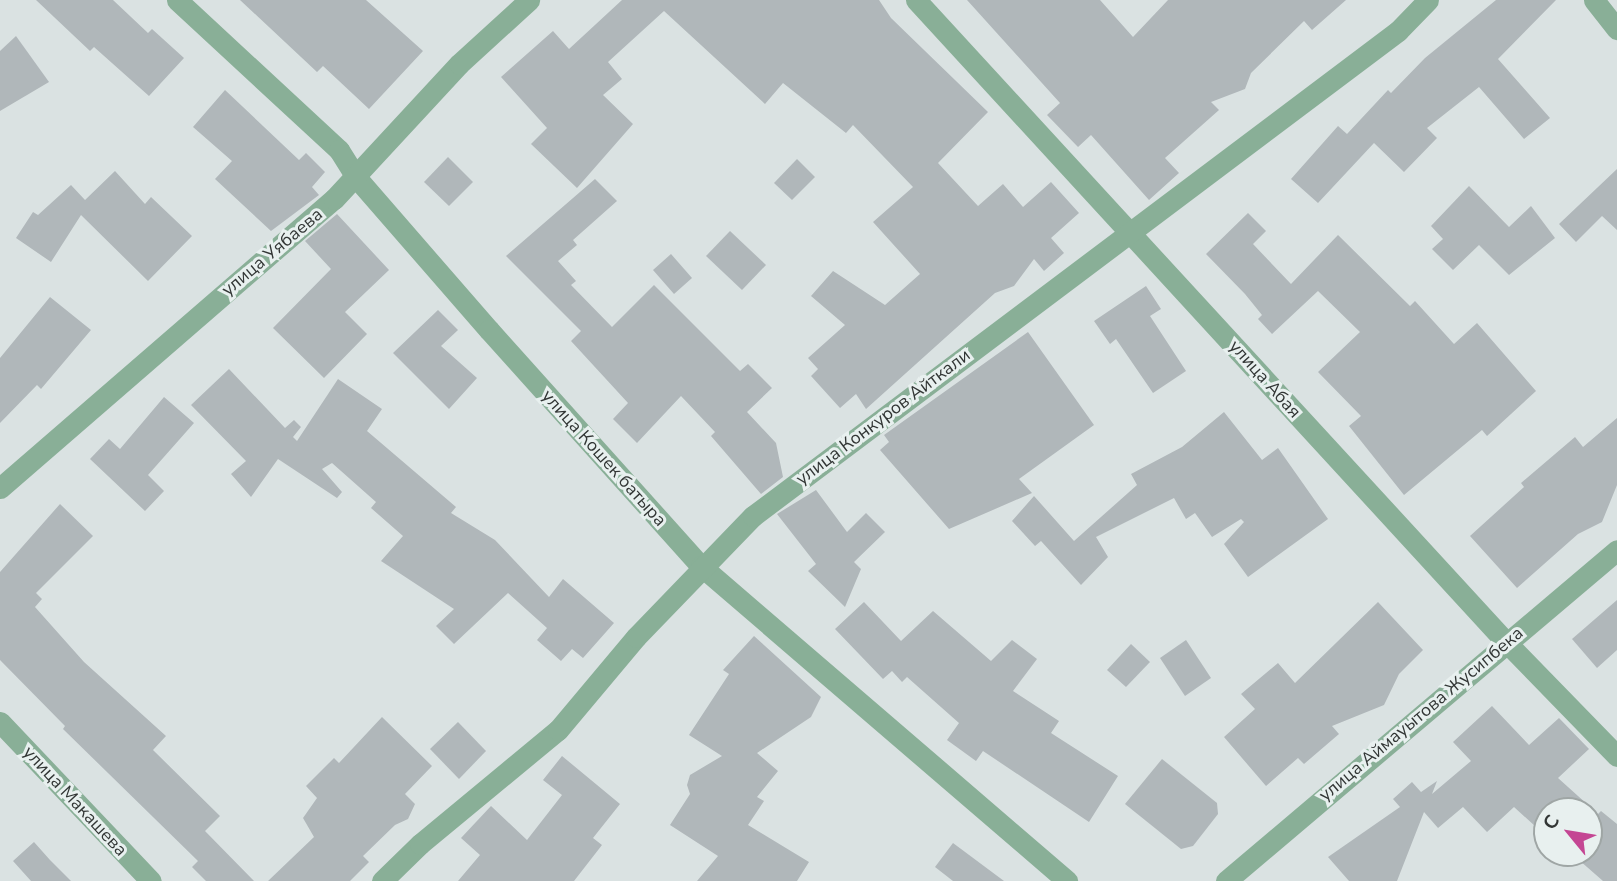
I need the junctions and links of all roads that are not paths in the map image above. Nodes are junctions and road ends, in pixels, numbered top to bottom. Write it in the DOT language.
graph roads {
  1 [pos="177,0"];
  2 [pos="529,0"];
  3 [pos="916,0"];
  4 [pos="1428,0"];
  5 [pos="1594,0"];
  6 [pos="1617,29"];
  7 [pos="355,176"];
  8 [pos="1131,231"];
  9 [pos="0,488"];
  10 [pos="1617,550"];
  11 [pos="701,566"];
  12 [pos="1506,642"];
  13 [pos="0,722"];
  14 [pos="1617,756"];
  15 [pos="151,881"];
  16 [pos="382,881"];
  17 [pos="1067,881"];
  18 [pos="1226,881"];
  1 -- 7 [label="street, улица Кошек батыра"];
  2 -- 7 [label="street, улица Уябаева"];
  3 -- 8 [label="street, улица Абая"];
  4 -- 8 [label="street, улица Конкуров Айткали"];
  5 -- 6 [label="street"];
  7 -- 9 [label="street, улица Уябаева"];
  7 -- 11 [label="street, улица Кошек батыра"];
  8 -- 11 [label="street, улица Конкуров Айткали"];
  8 -- 12 [label="street, улица Абая"];
  10 -- 12 [label="street, улица Аймауытова Жусипбека"];
  11 -- 16 [label="street, улица Конкуров Айткали"];
  11 -- 17 [label="street, улица Кошек батыра"];
  12 -- 14 [label="street, улица Абая"];
  12 -- 18 [label="street, улица Аймауытова Жусипбека"];
  13 -- 15 [label="street, улица Макашева"];
}
